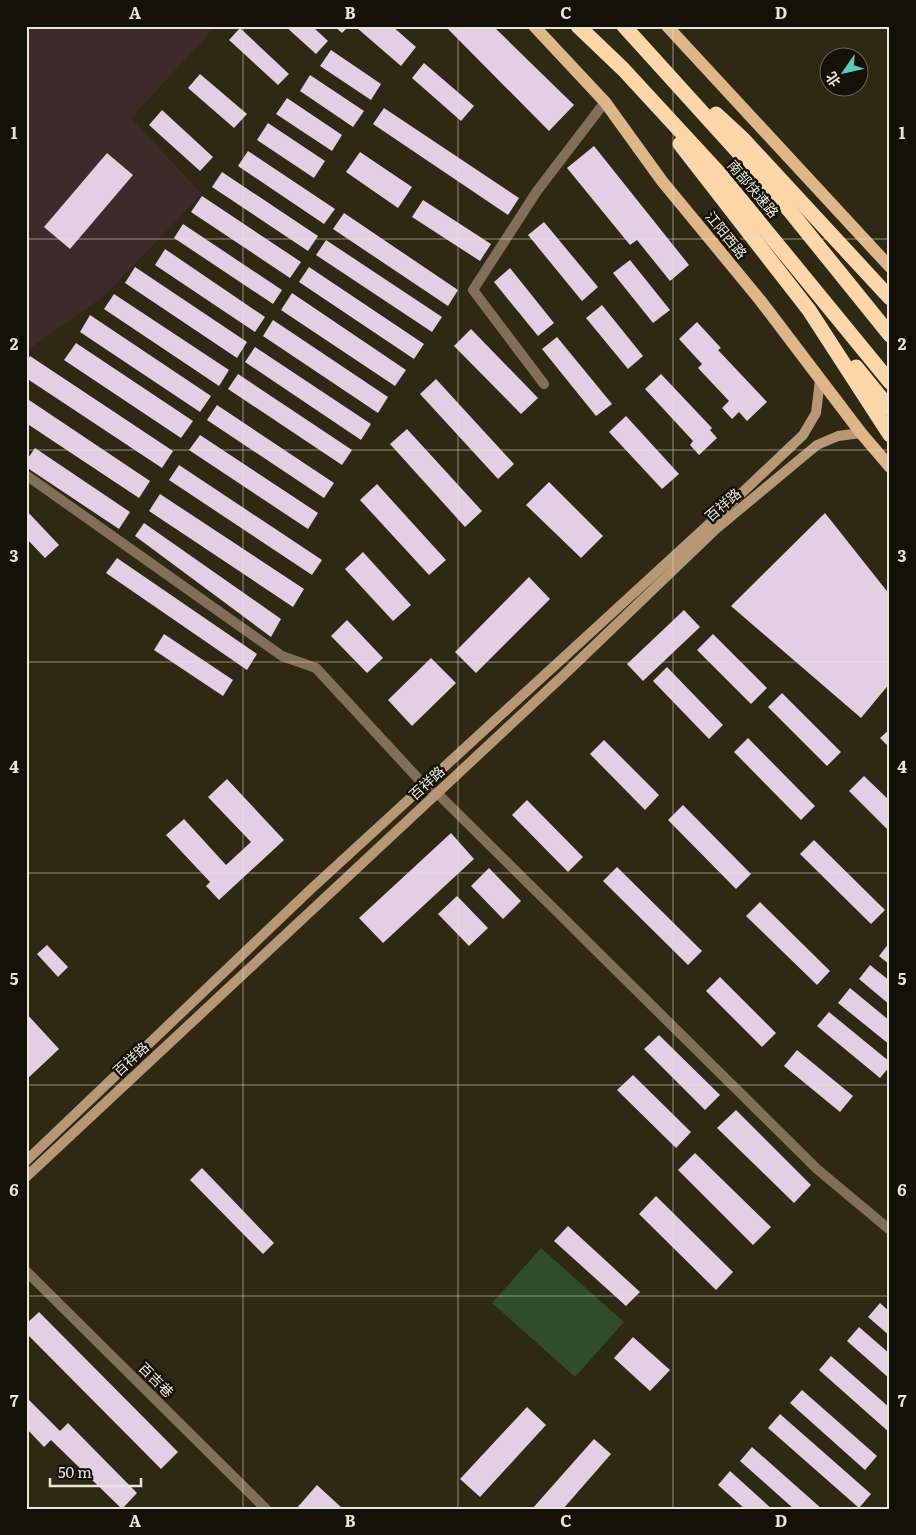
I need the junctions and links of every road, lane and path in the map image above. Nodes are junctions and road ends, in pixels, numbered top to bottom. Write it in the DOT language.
graph roads {
  1 [pos="534,26"];
  2 [pos="578,26"];
  3 [pos="624,26"];
  4 [pos="667,26"];
  5 [pos="647,50"];
  6 [pos="623,69"];
  7 [pos="605,102"];
  8 [pos="850,255"];
  9 [pos="890,267"];
  10 [pos="890,298"];
  11 [pos="890,304"];
  12 [pos="809,310"];
  13 [pos="890,335"];
  14 [pos="820,380"];
  15 [pos="890,382"];
  16 [pos="544,384"];
  17 [pos="890,409"];
  18 [pos="861,434"];
  19 [pos="890,435"];
  20 [pos="890,467"];
  21 [pos="26,475"];
  22 [pos="425,786"];
  23 [pos="437,793"];
  24 [pos="26,1161"];
  25 [pos="26,1176"];
  26 [pos="890,1230"];
  27 [pos="26,1271"];
  28 [pos="266,1509"];
  1 -- 7 [label="main road, 江阳西路"];
  2 -- 6 [label="highway, 南部快速路"];
  3 -- 5 [label="highway, 南部快速路"];
  4 -- 9 [label="main road"];
  5 -- 8 [label="highway"];
  5 -- 13 [label="highway, 南部快速路"];
  6 -- 12 [label="highway"];
  6 -- 15 [label="highway, 南部快速路"];
  7 -- 14 [label="main road, 江阳西路"];
  7 -- 16 [label="street"];
  8 -- 10 [label="highway"];
  8 -- 11 [label="highway"];
  12 -- 17 [label="highway"];
  12 -- 19 [label="highway"];
  14 -- 18 [label="main road, 江阳西路"];
  14 -- 22 [label="street, 百祥路"];
  18 -- 20 [label="main road, 江阳西路"];
  18 -- 23 [label="street, 百祥路"];
  21 -- 22 [label="street"];
  22 -- 23 [label="street"];
  22 -- 24 [label="street, 百祥路"];
  23 -- 25 [label="street, 百祥路"];
  23 -- 26 [label="street"];
  27 -- 28 [label="street, 百吉巷"];
}
